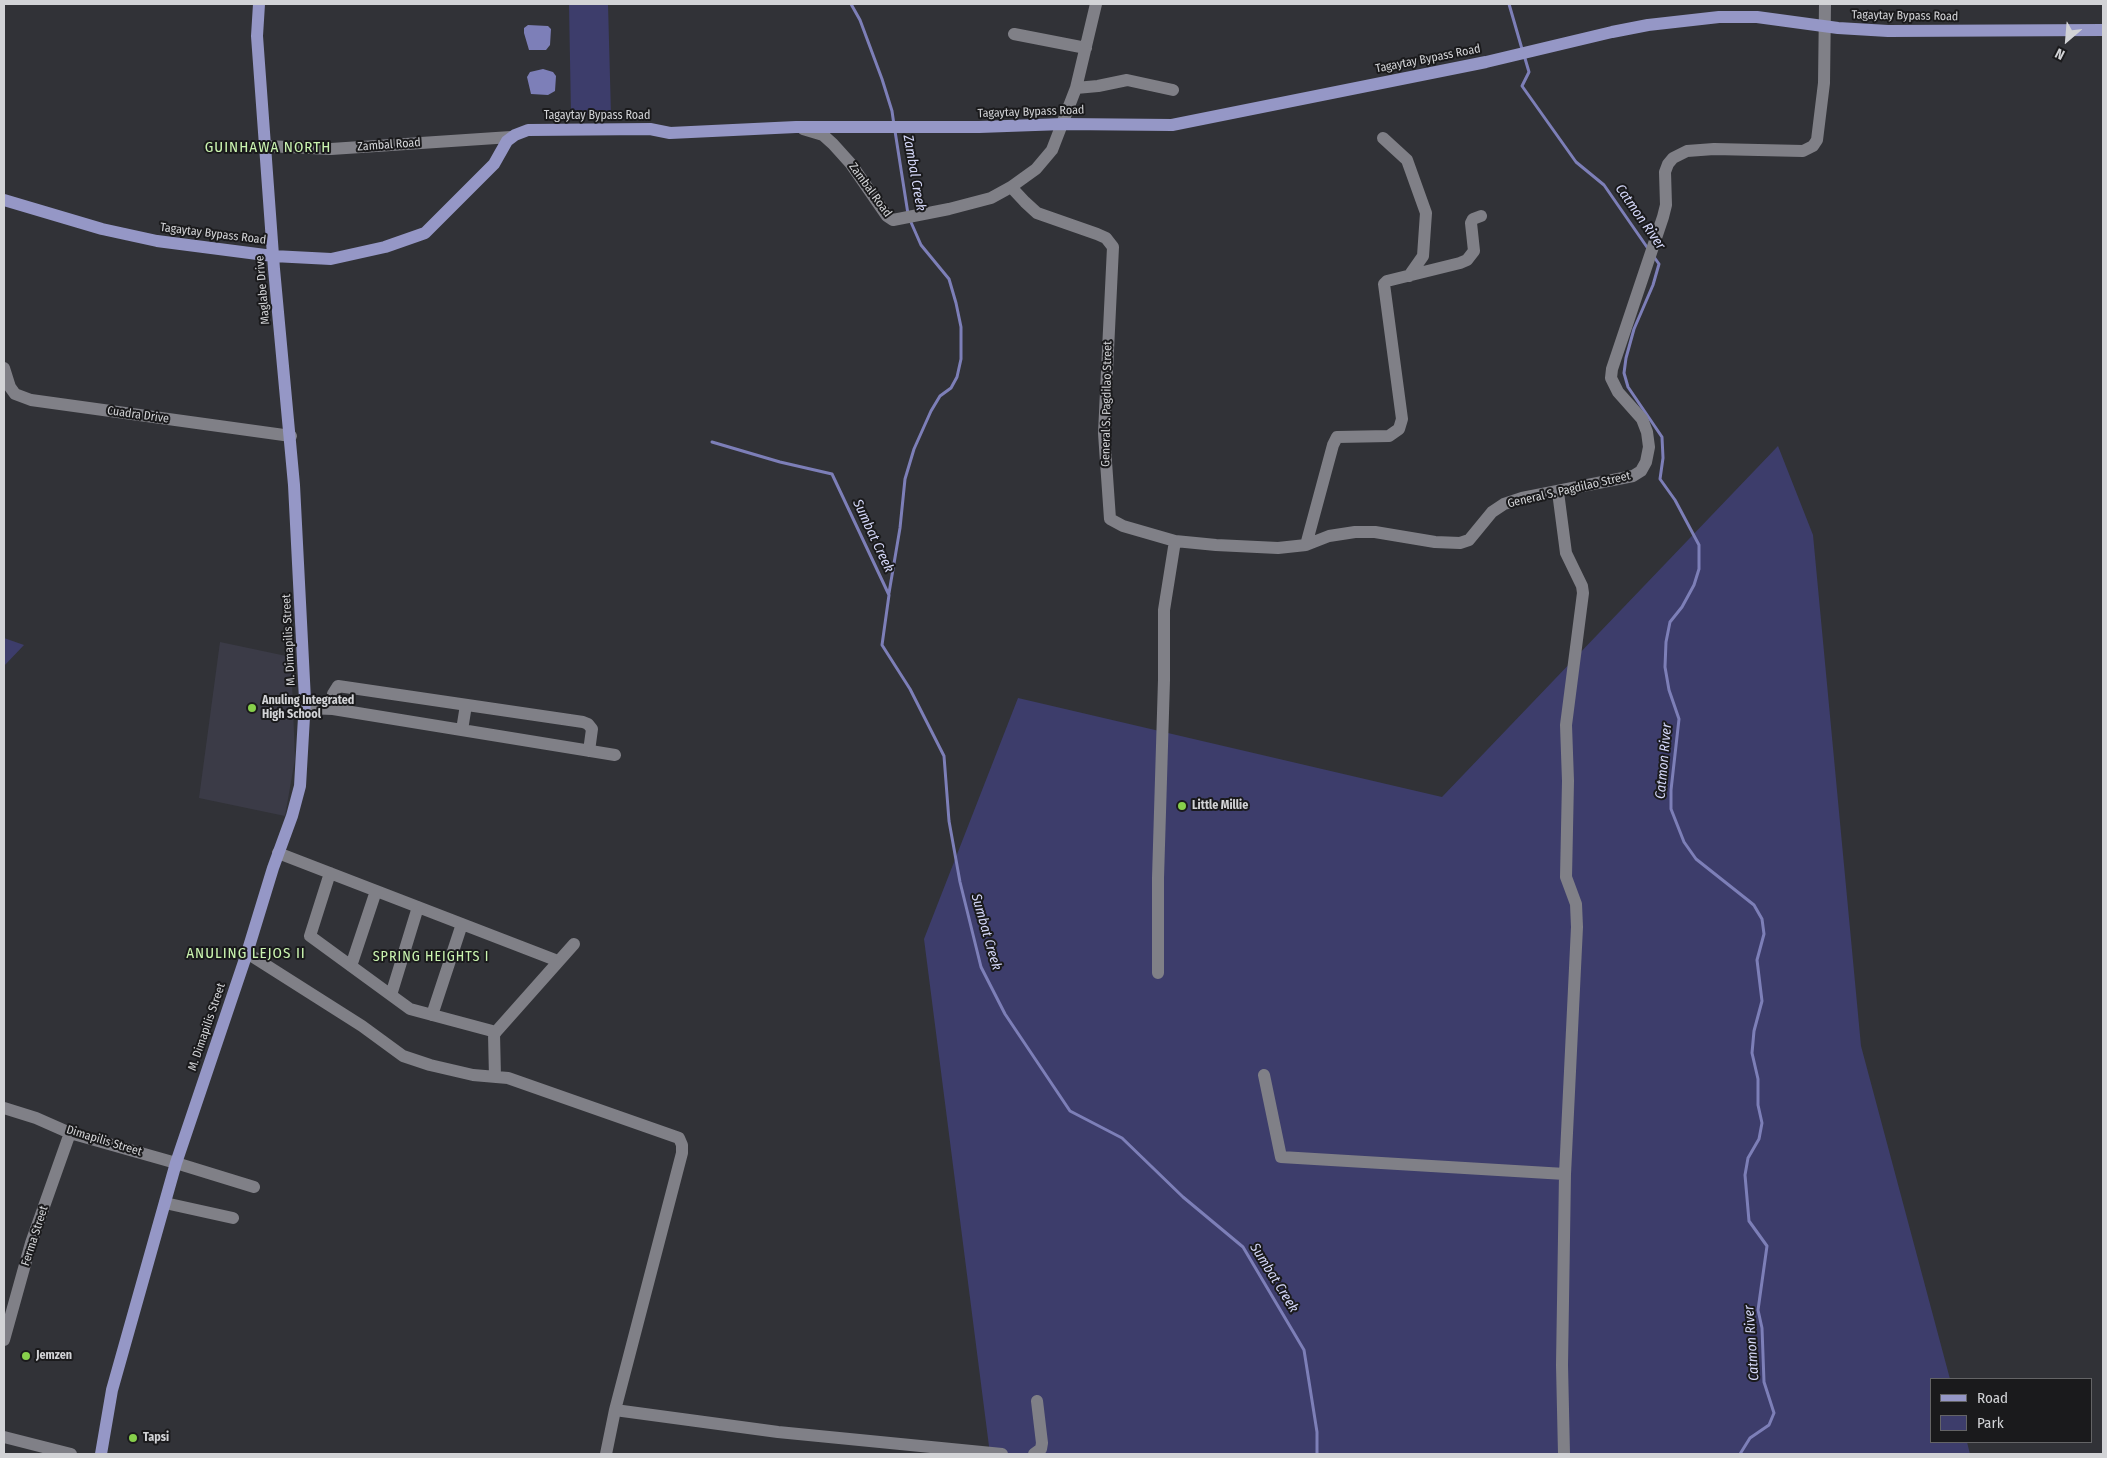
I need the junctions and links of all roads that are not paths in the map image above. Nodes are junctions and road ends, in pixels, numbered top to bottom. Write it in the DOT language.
graph roads {
  1 [pos="259,4"];
  2 [pos="1096,4"];
  3 [pos="1825,4"];
  4 [pos="1824,26"];
  5 [pos="2103,30"];
  6 [pos="1014,34"];
  7 [pos="1086,48"];
  8 [pos="1076,88"];
  9 [pos="1173,90"];
  10 [pos="1063,124"];
  11 [pos="796,127"];
  12 [pos="512,137"];
  13 [pos="1383,138"];
  14 [pos="266,146"];
  15 [pos="1011,187"];
  16 [pos="4,200"];
  17 [pos="1481,216"];
  18 [pos="273,256"];
  19 [pos="1409,276"];
  20 [pos="4,368"];
  21 [pos="290,436"];
  22 [pos="294,484"];
  23 [pos="1558,492"];
  24 [pos="1175,541"];
  25 [pos="1306,545"];
  26 [pos="466,705"];
  27 [pos="305,708"];
  28 [pos="333,709"];
  29 [pos="462,730"];
  30 [pos="589,751"];
  31 [pos="615,755"];
  32 [pos="278,853"];
  33 [pos="330,873"];
  34 [pos="376,891"];
  35 [pos="418,907"];
  36 [pos="462,924"];
  37 [pos="574,944"];
  38 [pos="247,953"];
  39 [pos="558,960"];
  40 [pos="351,966"];
  41 [pos="1158,973"];
  42 [pos="391,995"];
  43 [pos="432,1015"];
  44 [pos="496,1032"];
  45 [pos="1264,1075"];
  46 [pos="495,1077"];
  47 [pos="4,1108"];
  48 [pos="70,1133"];
  49 [pos="176,1163"];
  50 [pos="1565,1174"];
  51 [pos="254,1187"];
  52 [pos="164,1203"];
  53 [pos="233,1218"];
  54 [pos="6,1320"];
  55 [pos="4,1340"];
  56 [pos="1037,1401"];
  57 [pos="616,1410"];
  58 [pos="4,1438"];
  59 [pos="71,1454"];
  60 [pos="101,1454"];
  61 [pos="606,1454"];
  62 [pos="1002,1454"];
  63 [pos="1034,1454"];
  64 [pos="1564,1454"];
  1 -- 14 [label="main road, Maglabe Drive"];
  2 -- 7 [label="street, Zambal Road"];
  3 -- 4 [label="street, General S. Pagdilao Street"];
  4 -- 5 [label="main road, Tagaytay Bypass Road"];
  4 -- 10 [label="main road, Tagaytay Bypass Road"];
  4 -- 23 [label="street, General S. Pagdilao Street"];
  6 -- 7 [label="street"];
  7 -- 8 [label="street, Zambal Road"];
  8 -- 9 [label="street"];
  8 -- 10 [label="street, Zambal Road"];
  10 -- 11 [label="main road, Tagaytay Bypass Road"];
  10 -- 15 [label="street, Zambal Road"];
  11 -- 12 [label="main road, Tagaytay Bypass Road"];
  11 -- 15 [label="street, Zambal Road"];
  12 -- 14 [label="street, Zambal Road"];
  12 -- 18 [label="main road, Tagaytay Bypass Road"];
  13 -- 19 [label="street"];
  14 -- 18 [label="main road, Maglabe Drive"];
  15 -- 24 [label="street, General S. Pagdilao Street"];
  16 -- 18 [label="main road, Tagaytay Bypass Road"];
  17 -- 19 [label="street"];
  18 -- 21 [label="main road, Maglabe Drive"];
  19 -- 25 [label="street"];
  20 -- 21 [label="street, Cuadra Drive"];
  21 -- 22 [label="main road, Maglabe Drive"];
  22 -- 27 [label="main road, M. Dimapilis Street"];
  23 -- 25 [label="street, General S. Pagdilao Street"];
  23 -- 50 [label="street"];
  24 -- 25 [label="street, General S. Pagdilao Street"];
  24 -- 41 [label="street"];
  26 -- 28 [label="street"];
  26 -- 29 [label="street"];
  26 -- 30 [label="street"];
  27 -- 28 [label="street"];
  27 -- 32 [label="main road, M. Dimapilis Street"];
  28 -- 29 [label="street"];
  29 -- 30 [label="street"];
  30 -- 31 [label="street"];
  32 -- 33 [label="street"];
  32 -- 38 [label="main road, M. Dimapilis Street"];
  33 -- 34 [label="street"];
  33 -- 40 [label="street"];
  34 -- 35 [label="street"];
  34 -- 40 [label="street"];
  35 -- 36 [label="street"];
  35 -- 42 [label="street"];
  36 -- 39 [label="street"];
  36 -- 43 [label="street"];
  37 -- 39 [label="street"];
  38 -- 46 [label="street"];
  38 -- 49 [label="main road, M. Dimapilis Street"];
  39 -- 44 [label="street"];
  40 -- 42 [label="street"];
  42 -- 43 [label="street"];
  43 -- 44 [label="street"];
  44 -- 46 [label="street"];
  45 -- 50 [label="street"];
  46 -- 57 [label="street"];
  47 -- 48 [label="street, Dimapilis Street"];
  48 -- 49 [label="street, Dimapilis Street"];
  48 -- 54 [label="street, Ferma Street"];
  49 -- 51 [label="street, Dimapilis Street"];
  49 -- 52 [label="main road, M. Dimapilis Street"];
  50 -- 64 [label="street"];
  52 -- 53 [label="street"];
  52 -- 60 [label="main road, M. Dimapilis Street"];
  54 -- 55 [label="street, Ferma Street"];
  56 -- 63 [label="street"];
  57 -- 61 [label="street"];
  57 -- 62 [label="street"];
  58 -- 59 [label="street"];
}
